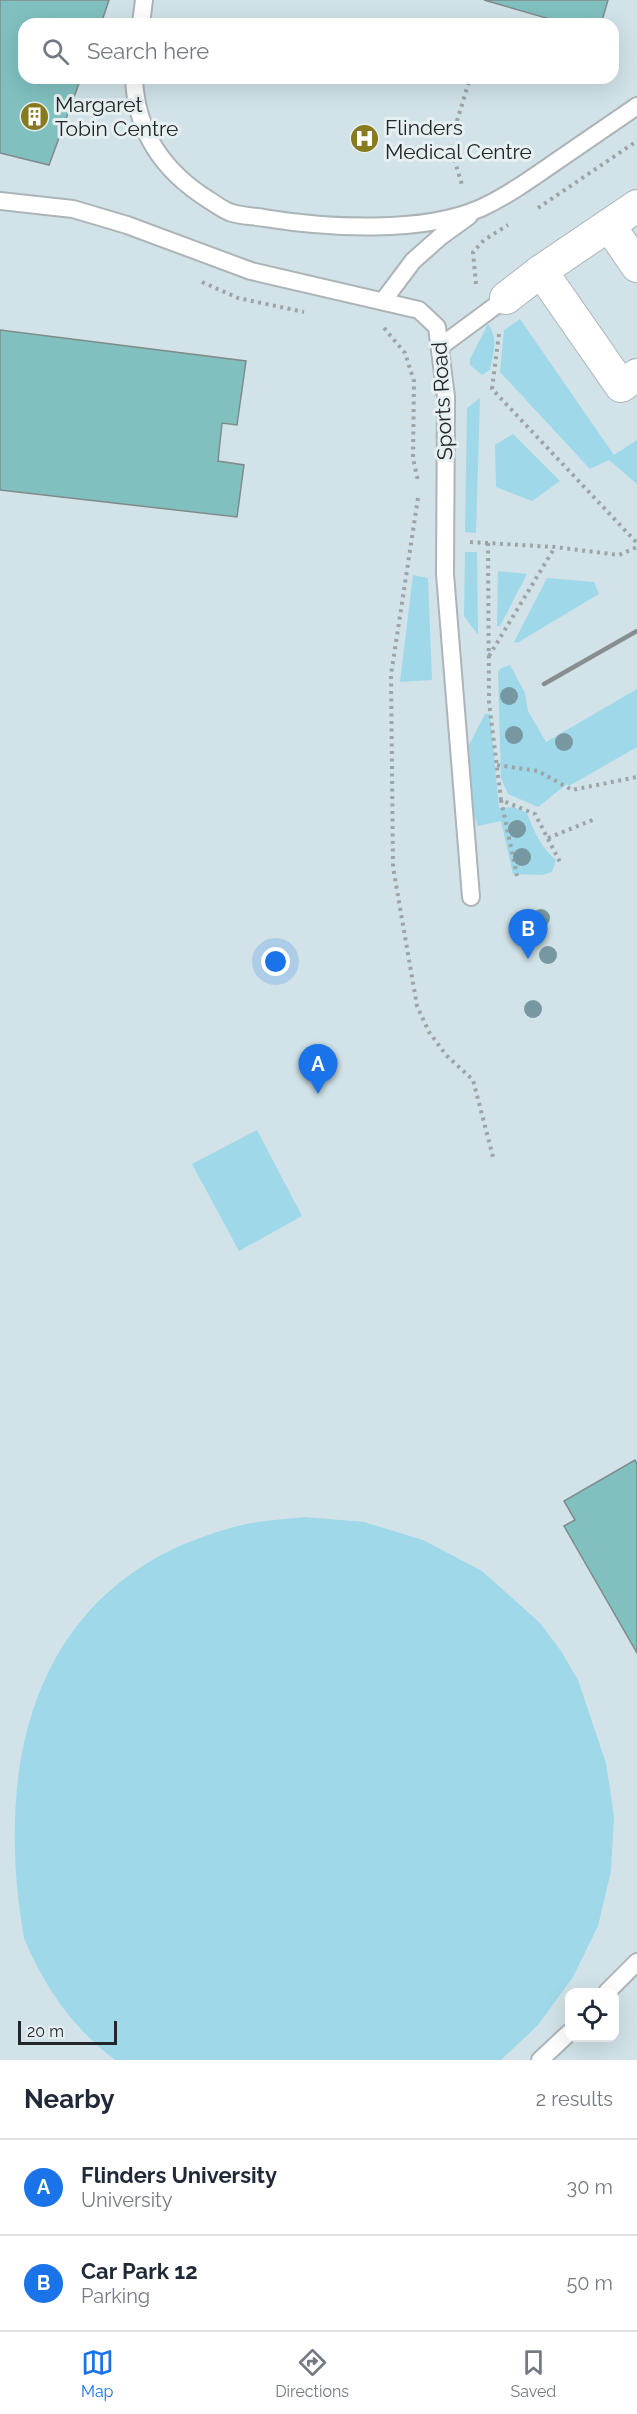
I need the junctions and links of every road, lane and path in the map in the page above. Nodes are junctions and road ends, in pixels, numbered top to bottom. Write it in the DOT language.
graph roads {
  1 [pos="144,0"];
  2 [pos="142,18"];
  3 [pos="135,84"];
  4 [pos="468,84"];
  5 [pos="637,106"];
  6 [pos="457,121"];
  7 [pos="450,145"];
  8 [pos="462,185"];
  9 [pos="0,201"];
  10 [pos="637,206"];
  11 [pos="480,209"];
  12 [pos="609,225"];
  13 [pos="637,266"];
  14 [pos="541,271"];
  15 [pos="195,280"];
  16 [pos="506,298"];
  17 [pos="383,301"];
  18 [pos="309,313"];
  19 [pos="382,326"];
  20 [pos="441,346"];
  21 [pos="637,375"];
  22 [pos="492,389"];
  23 [pos="466,542"];
  24 [pos="488,543"];
  25 [pos="637,545"];
  26 [pos="555,547"];
  27 [pos="489,657"];
  28 [pos="497,765"];
  29 [pos="637,777"];
  30 [pos="501,800"];
  31 [pos="595,819"];
  32 [pos="548,838"];
  33 [pos="561,862"];
  34 [pos="517,876"];
  35 [pos="471,897"];
  36 [pos="493,1157"];
  37 [pos="637,1962"];
  38 [pos="612,1988"];
  39 [pos="565,2037"];
  40 [pos="540,2060"];
  1 -- 2 [label="lane"];
  3 -- 11 [label="lane"];
  4 -- 6 [label="path"];
  5 -- 11 [label="lane"];
  7 -- 8 [label="path"];
  9 -- 17 [label="lane, Sports Road"];
  10 -- 12 [label="street"];
  11 -- 17 [label="lane"];
  12 -- 13 [label="street"];
  12 -- 14 [label="street"];
  14 -- 16 [label="street"];
  14 -- 21 [label="street"];
  15 -- 18 [label="path"];
  16 -- 20 [label="lane"];
  17 -- 20 [label="lane, Sports Road"];
  19 -- 36 [label="path"];
  20 -- 35 [label="lane, Sports Road"];
  22 -- 25 [label="path"];
  23 -- 24 [label="path"];
  24 -- 26 [label="path"];
  24 -- 27 [label="path"];
  25 -- 26 [label="path"];
  26 -- 27 [label="path"];
  27 -- 28 [label="path"];
  28 -- 29 [label="path"];
  28 -- 30 [label="path"];
  30 -- 32 [label="path"];
  30 -- 34 [label="path"];
  31 -- 32 [label="path"];
  32 -- 33 [label="path"];
  37 -- 38 [label="lane"];
  39 -- 40 [label="lane"];
}
